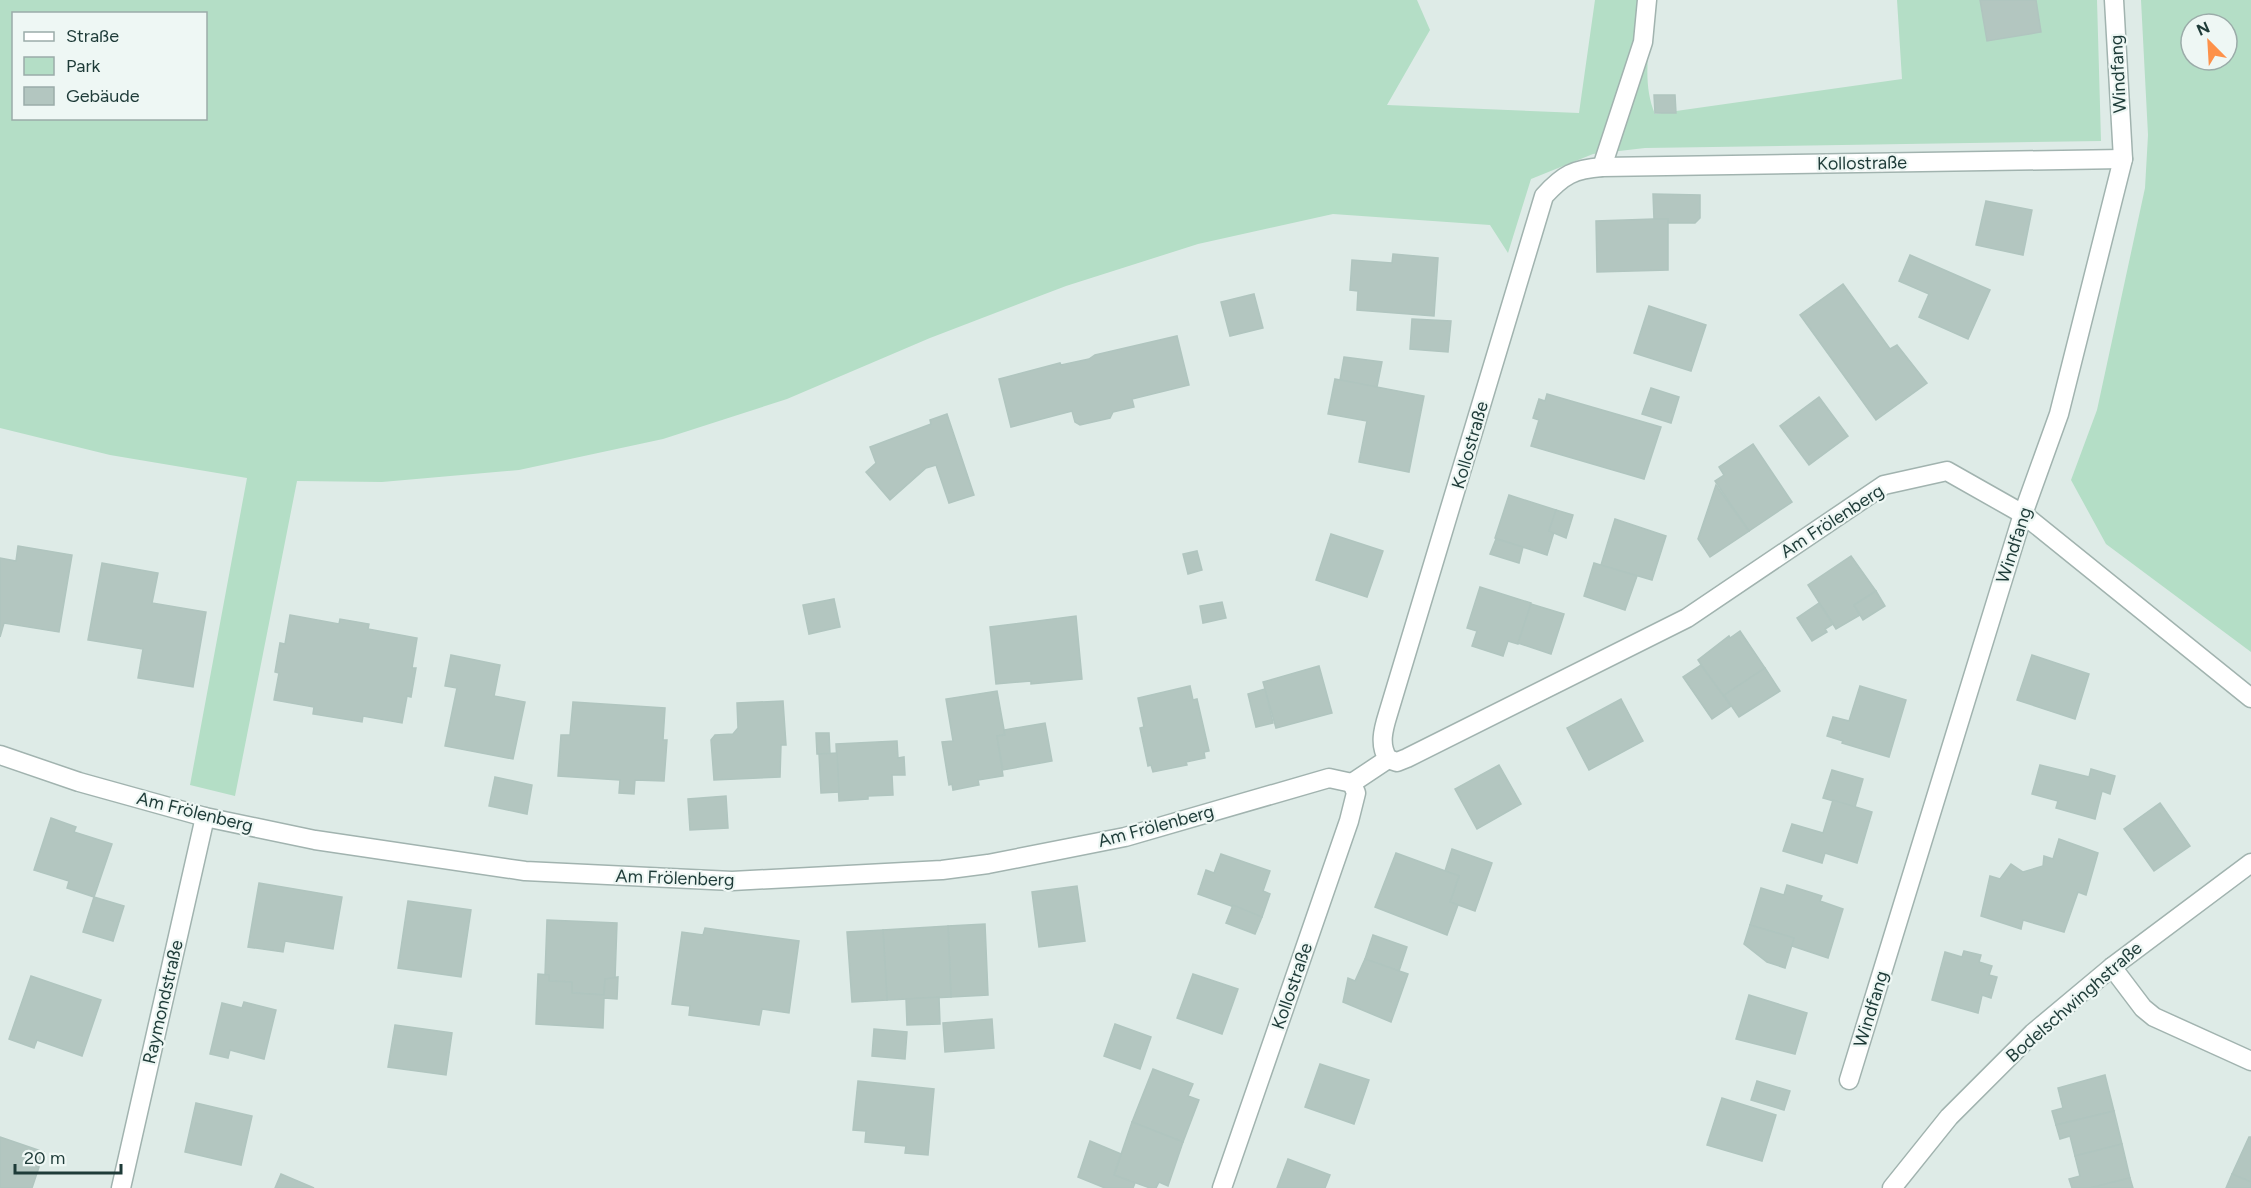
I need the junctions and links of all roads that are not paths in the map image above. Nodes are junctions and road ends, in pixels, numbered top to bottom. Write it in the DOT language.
graph roads {
  1 [pos="1647,0"];
  2 [pos="2114,0"];
  3 [pos="2122,159"];
  4 [pos="1602,167"];
  5 [pos="2024,514"];
  6 [pos="2251,698"];
  7 [pos="0,755"];
  8 [pos="1388,759"];
  9 [pos="1352,783"];
  10 [pos="205,817"];
  11 [pos="2251,863"];
  12 [pos="2112,967"];
  13 [pos="2251,1061"];
  14 [pos="1849,1080"];
  15 [pos="121,1188"];
  16 [pos="1222,1188"];
  17 [pos="1892,1188"];
  1 -- 4 [label="street"];
  2 -- 3 [label="street, Windfang"];
  3 -- 4 [label="street, Kollostraße"];
  3 -- 5 [label="street, Windfang"];
  4 -- 8 [label="street, Kollostraße"];
  5 -- 6 [label="street, Am Frölenberg"];
  5 -- 8 [label="street, Am Frölenberg"];
  5 -- 14 [label="street, Windfang"];
  7 -- 10 [label="street, Am Frölenberg"];
  8 -- 9 [label="street"];
  9 -- 10 [label="street, Am Frölenberg"];
  9 -- 16 [label="street, Kollostraße"];
  10 -- 15 [label="street, Raymondstraße"];
  11 -- 12 [label="street, Bodelschwinghstraße"];
  12 -- 13 [label="street"];
  12 -- 17 [label="street, Bodelschwinghstraße"];
}
